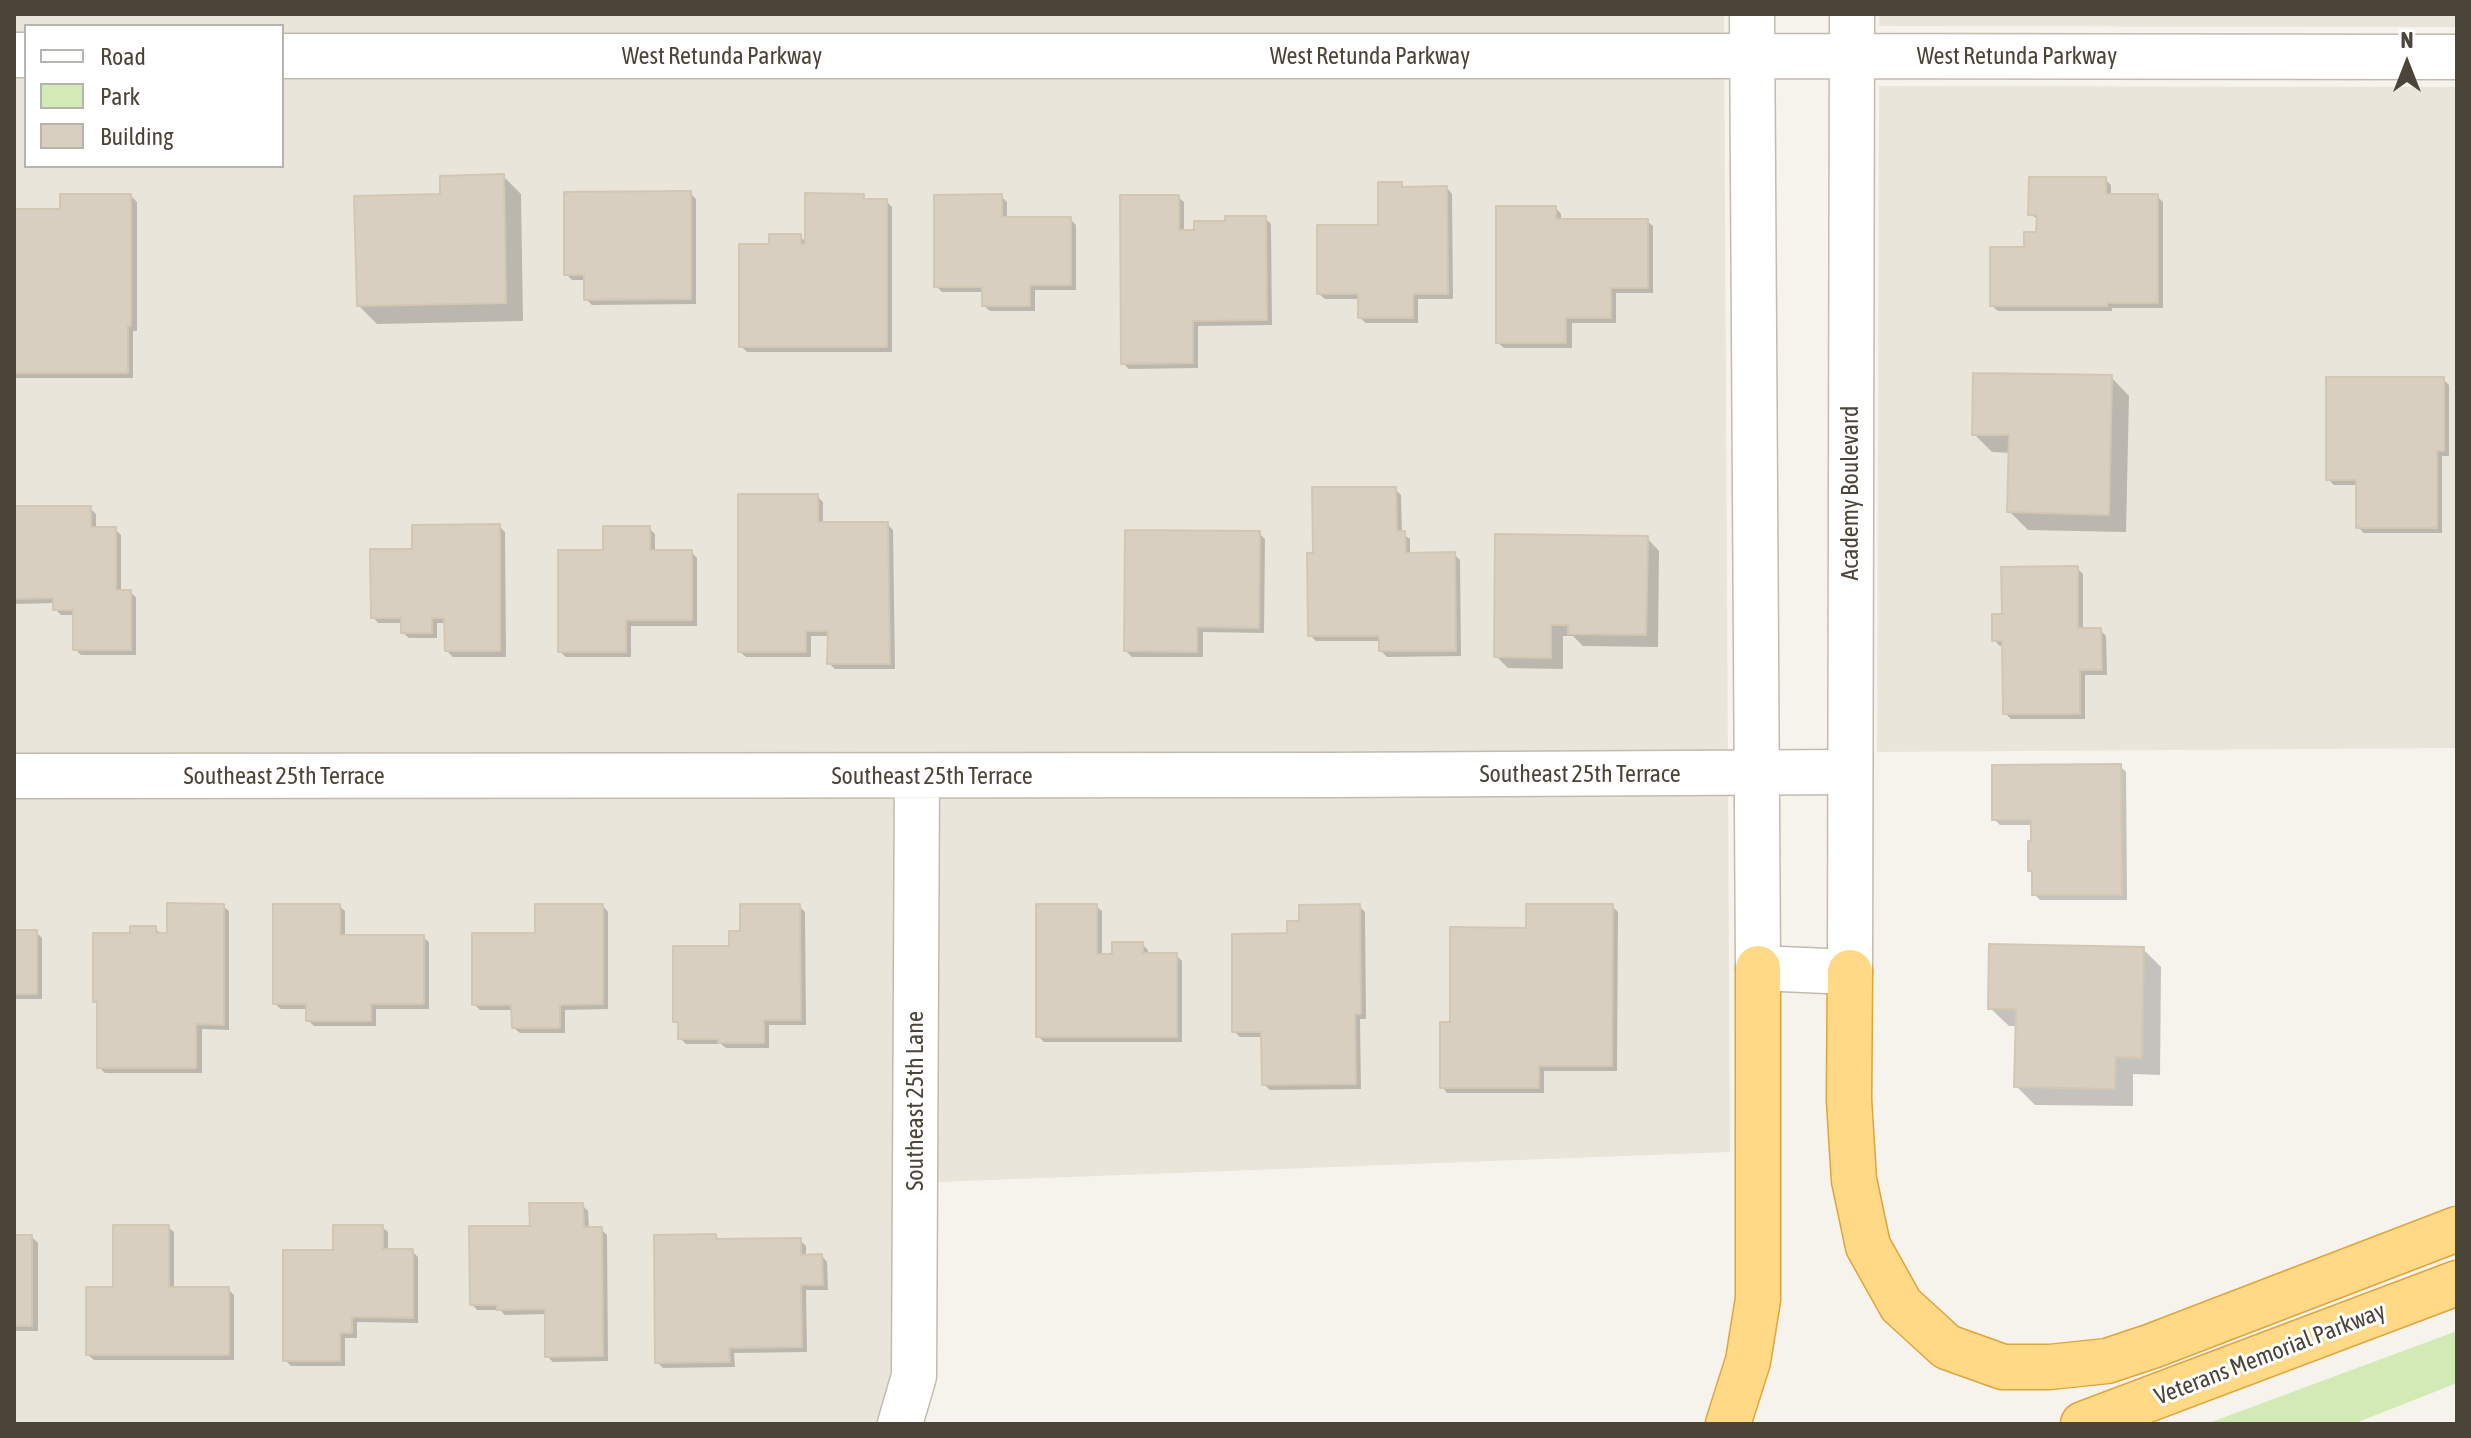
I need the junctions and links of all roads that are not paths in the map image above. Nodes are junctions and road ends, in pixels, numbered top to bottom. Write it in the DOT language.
graph roads {
  1 [pos="1752,35"];
  2 [pos="1852,35"];
  3 [pos="284,56"];
  4 [pos="2457,57"];
  5 [pos="1850,772"];
  6 [pos="1756,774"];
  7 [pos="14,776"];
  8 [pos="917,776"];
  9 [pos="1758,968"];
  10 [pos="1850,972"];
  11 [pos="2457,1229"];
  12 [pos="2457,1283"];
  13 [pos="900,1424"];
  14 [pos="1728,1424"];
  15 [pos="2083,1424"];
  1 -- 2 [label="street, West Retunda Parkway"];
  1 -- 3 [label="street, West Retunda Parkway"];
  1 -- 6 [label="street"];
  2 -- 4 [label="street, West Retunda Parkway"];
  2 -- 5 [label="street, Academy Boulevard"];
  5 -- 6 [label="street, Southeast 25th Terrace"];
  5 -- 10 [label="street, Academy Boulevard"];
  6 -- 8 [label="street, Southeast 25th Terrace"];
  6 -- 9 [label="street"];
  7 -- 8 [label="street, Southeast 25th Terrace"];
  8 -- 13 [label="street, Southeast 25th Lane"];
  9 -- 10 [label="street"];
  9 -- 14 [label="highway"];
  10 -- 11 [label="highway"];
  12 -- 15 [label="highway, Veterans Memorial Parkway"];
}
